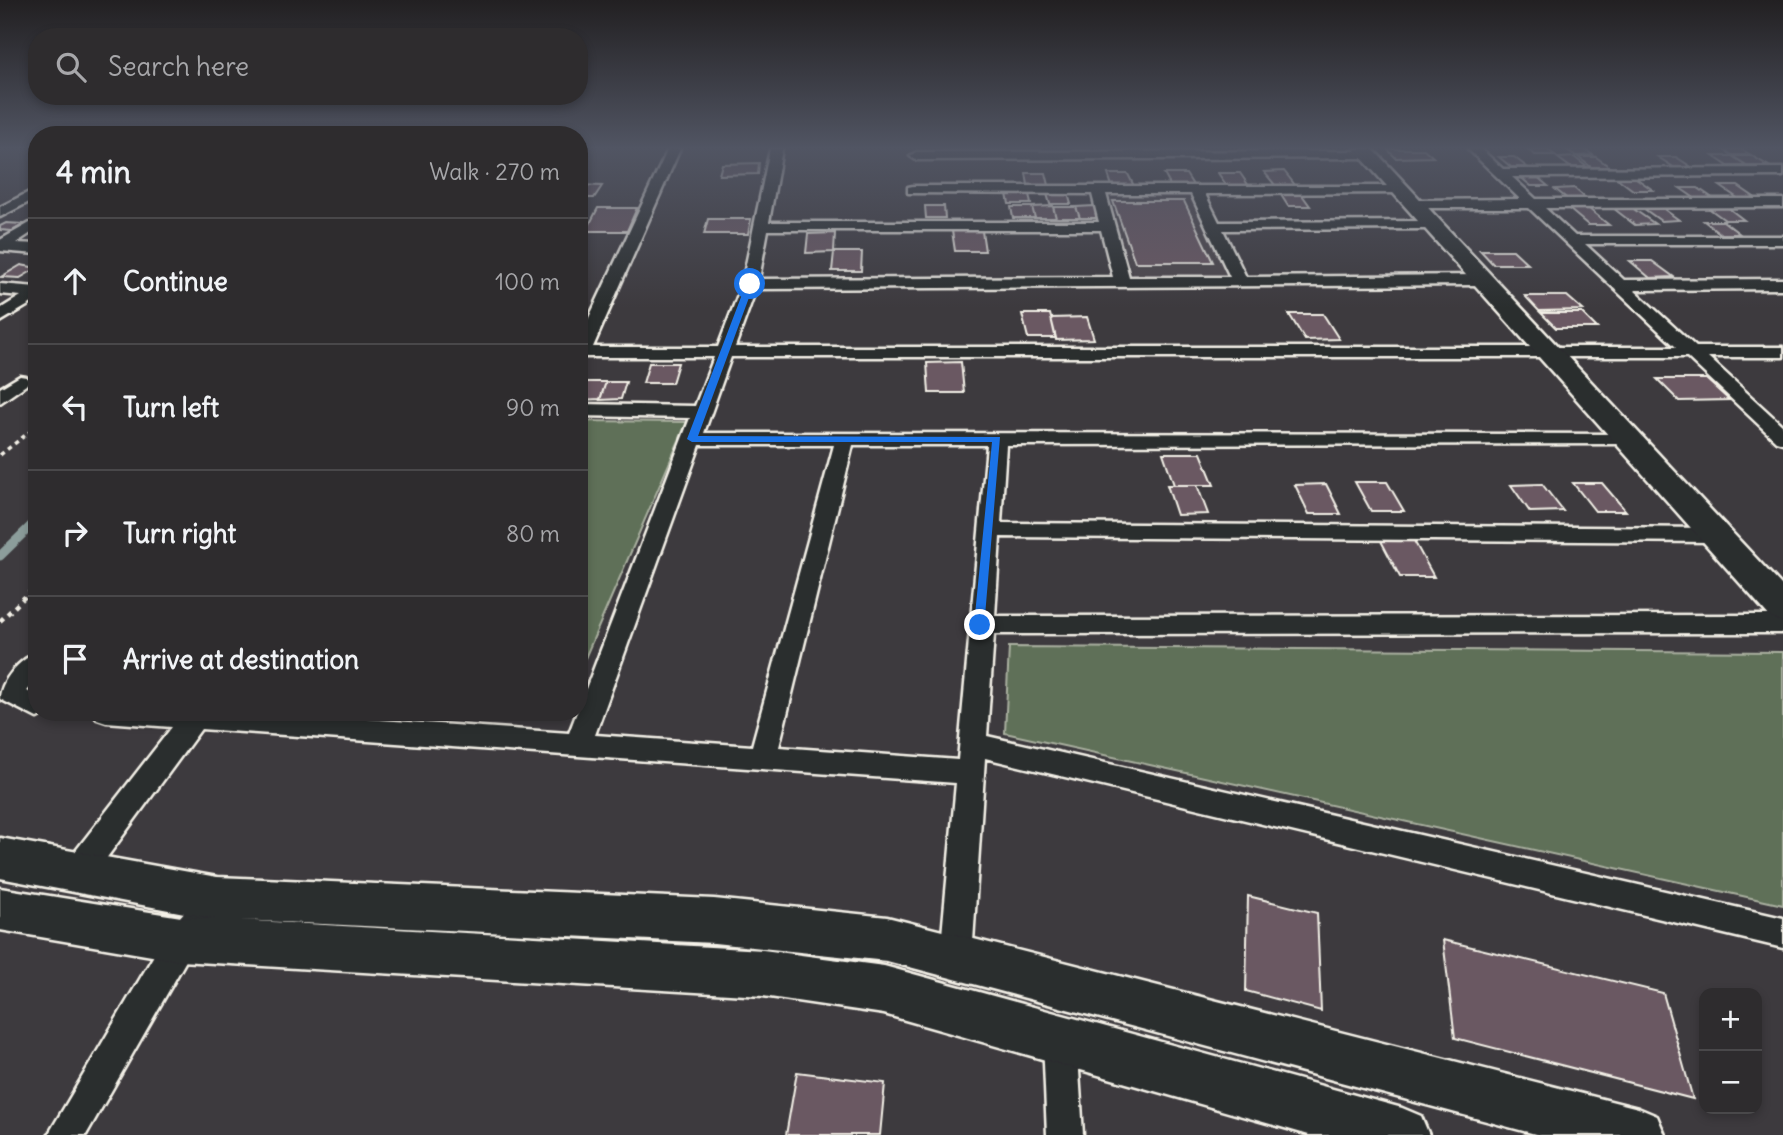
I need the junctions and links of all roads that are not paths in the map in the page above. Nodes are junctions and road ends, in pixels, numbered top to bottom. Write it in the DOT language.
graph roads {
  1 [pos="19,202"];
  2 [pos="650,202"];
  3 [pos="766,202"];
  4 [pos="851,202"];
  5 [pos="994,202"];
  6 [pos="1101,202"];
  7 [pos="1202,202"];
  8 [pos="1412,202"];
  9 [pos="1496,202"];
  10 [pos="1783,203"];
  11 [pos="1533,204"];
  12 [pos="0,213"];
  13 [pos="1433,225"];
  14 [pos="762,226"];
  15 [pos="1108,226"];
  16 [pos="1213,226"];
  17 [pos="28,229"];
  18 [pos="1572,240"];
  19 [pos="1783,240"];
  20 [pos="0,246"];
  21 [pos="28,248"];
  22 [pos="1483,280"];
  23 [pos="1240,281"];
  24 [pos="1122,282"];
  25 [pos="750,284"];
  26 [pos="1783,284"];
  27 [pos="1620,285"];
  28 [pos="0,289"];
  29 [pos="28,291"];
  30 [pos="28,298"];
  31 [pos="0,317"];
  32 [pos="588,337"];
  33 [pos="588,352"];
  34 [pos="724,352"];
  35 [pos="1549,352"];
  36 [pos="1783,352"];
  37 [pos="1693,353"];
  38 [pos="20,382"];
  39 [pos="0,397"];
  40 [pos="588,410"];
  41 [pos="702,411"];
  42 [pos="1780,431"];
  43 [pos="1627,438"];
  44 [pos="692,439"];
  45 [pos="845,439"];
  46 [pos="997,439"];
  47 [pos="989,530"];
  48 [pos="1715,535"];
  49 [pos="1783,609"];
  50 [pos="1783,624"];
  51 [pos="980,625"];
  52 [pos="28,673"];
  53 [pos="28,703"];
  54 [pos="588,717"];
  55 [pos="192,721"];
  56 [pos="238,721"];
  57 [pos="587,721"];
  58 [pos="971,743"];
  59 [pos="578,744"];
  60 [pos="763,757"];
  61 [pos="970,772"];
  62 [pos="0,858"];
  63 [pos="78,872"];
  64 [pos="217,898"];
  65 [pos="2,912"];
  66 [pos="1783,933"];
  67 [pos="181,939"];
  68 [pos="956,957"];
  69 [pos="1060,1039"];
  70 [pos="66,1135"];
  71 [pos="1065,1135"];
  72 [pos="1402,1135"];
  73 [pos="1637,1135"];
  1 -- 12 [label="street"];
  2 -- 32 [label="street"];
  3 -- 14 [label="street"];
  4 -- 14 [label="street"];
  5 -- 15 [label="street"];
  6 -- 15 [label="street"];
  7 -- 16 [label="street"];
  8 -- 13 [label="main road"];
  9 -- 11 [label="street"];
  10 -- 11 [label="street"];
  11 -- 18 [label="street"];
  13 -- 16 [label="street"];
  13 -- 22 [label="main road"];
  14 -- 25 [label="street"];
  15 -- 24 [label="street"];
  16 -- 23 [label="street"];
  17 -- 20 [label="street"];
  18 -- 19 [label="street"];
  18 -- 27 [label="street"];
  20 -- 21 [label="street"];
  22 -- 23 [label="street"];
  22 -- 35 [label="main road"];
  23 -- 24 [label="street"];
  24 -- 25 [label="street"];
  25 -- 34 [label="street"];
  26 -- 27 [label="street"];
  27 -- 37 [label="street"];
  28 -- 29 [label="street"];
  30 -- 31 [label="street"];
  33 -- 34 [label="street"];
  34 -- 35 [label="street"];
  34 -- 41 [label="street"];
  35 -- 37 [label="street"];
  35 -- 43 [label="main road"];
  36 -- 37 [label="street"];
  37 -- 42 [label="street"];
  38 -- 39 [label="street"];
  40 -- 41 [label="street"];
  41 -- 44 [label="street"];
  43 -- 46 [label="street"];
  43 -- 48 [label="main road"];
  44 -- 45 [label="street"];
  44 -- 54 [label="street"];
  45 -- 46 [label="street"];
  45 -- 60 [label="street"];
  46 -- 47 [label="street"];
  47 -- 48 [label="street"];
  47 -- 51 [label="street"];
  48 -- 49 [label="main road"];
  50 -- 51 [label="street"];
  51 -- 58 [label="street"];
  52 -- 53 [label="street"];
  55 -- 63 [label="street"];
  56 -- 59 [label="street"];
  57 -- 59 [label="street"];
  58 -- 61 [label="street"];
  58 -- 66 [label="street"];
  59 -- 60 [label="street"];
  60 -- 61 [label="street"];
  61 -- 68 [label="street"];
  62 -- 63 [label="main road"];
  63 -- 64 [label="main road"];
  64 -- 67 [label="street"];
  64 -- 68 [label="main road"];
  65 -- 67 [label="main road"];
  67 -- 69 [label="main road"];
  67 -- 70 [label="street"];
  68 -- 73 [label="main road"];
  69 -- 71 [label="street"];
  69 -- 72 [label="main road"];
}
